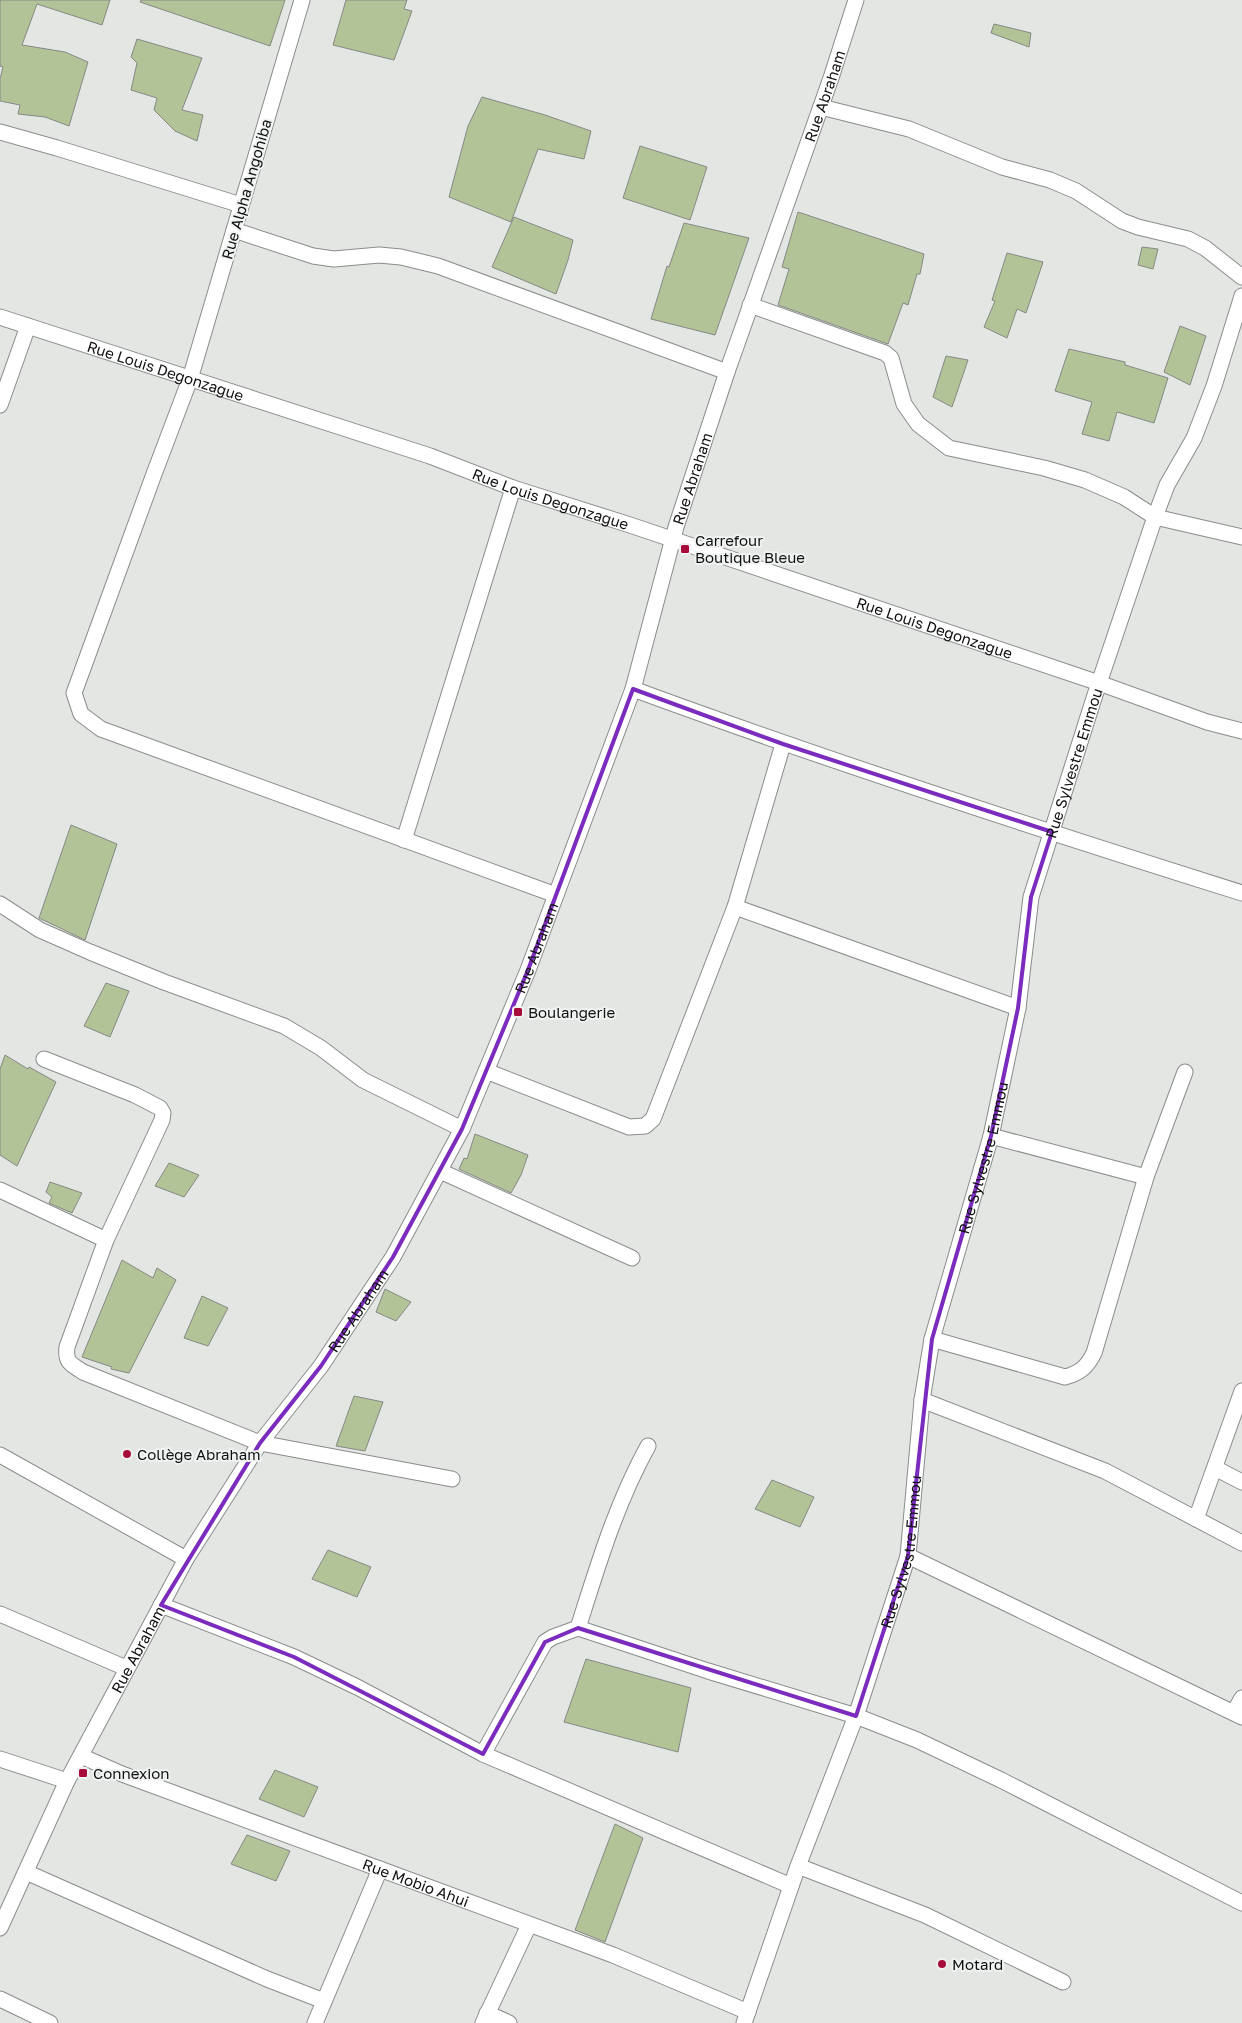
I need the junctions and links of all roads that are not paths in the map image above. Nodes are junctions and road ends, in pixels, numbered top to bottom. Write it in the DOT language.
graph roads {
  1 [pos="302,0"];
  2 [pos="856,0"];
  3 [pos="821,107"];
  4 [pos="0,132"];
  5 [pos="241,205"];
  6 [pos="234,230"];
  7 [pos="1242,277"];
  8 [pos="1242,296"];
  9 [pos="750,305"];
  10 [pos="0,316"];
  11 [pos="28,326"];
  12 [pos="727,372"];
  13 [pos="190,379"];
  14 [pos="0,406"];
  15 [pos="513,488"];
  16 [pos="1155,517"];
  17 [pos="1242,537"];
  18 [pos="673,540"];
  19 [pos="1099,683"];
  20 [pos="633,689"];
  21 [pos="1242,731"];
  22 [pos="783,744"];
  23 [pos="1052,832"];
  24 [pos="404,840"];
  25 [pos="1242,892"];
  26 [pos="556,895"];
  27 [pos="0,904"];
  28 [pos="735,907"];
  29 [pos="1018,1008"];
  30 [pos="44,1059"];
  31 [pos="486,1071"];
  32 [pos="1185,1072"];
  33 [pos="462,1129"];
  34 [pos="990,1136"];
  35 [pos="440,1171"];
  36 [pos="1146,1177"];
  37 [pos="0,1190"];
  38 [pos="106,1240"];
  39 [pos="632,1258"];
  40 [pos="932,1338"];
  41 [pos="1242,1391"];
  42 [pos="922,1400"];
  43 [pos="260,1443"];
  44 [pos="648,1446"];
  45 [pos="0,1455"];
  46 [pos="1215,1468"];
  47 [pos="452,1479"];
  48 [pos="1242,1482"];
  49 [pos="1196,1519"];
  50 [pos="1242,1543"];
  51 [pos="908,1556"];
  52 [pos="186,1558"];
  53 [pos="161,1604"];
  54 [pos="0,1614"];
  55 [pos="578,1628"];
  56 [pos="126,1668"];
  57 [pos="1242,1698"];
  58 [pos="1238,1715"];
  59 [pos="856,1716"];
  60 [pos="484,1754"];
  61 [pos="81,1756"];
  62 [pos="0,1759"];
  63 [pos="67,1781"];
  64 [pos="798,1866"];
  65 [pos="380,1869"];
  66 [pos="26,1872"];
  67 [pos="791,1886"];
  68 [pos="1242,1903"];
  69 [pos="529,1925"];
  70 [pos="0,1928"];
  71 [pos="1064,1982"];
  72 [pos="0,1999"];
  73 [pos="324,2001"];
  74 [pos="485,2018"];
  75 [pos="746,2018"];
  76 [pos="50,2023"];
  77 [pos="315,2023"];
  78 [pos="509,2023"];
  1 -- 5 [label="street, Rue Alpha Angohiba"];
  2 -- 3 [label="street, Rue Abraham"];
  3 -- 7 [label="street"];
  3 -- 9 [label="street, Rue Abraham"];
  4 -- 5 [label="street"];
  5 -- 6 [label="street, Rue Alpha Angohiba"];
  6 -- 12 [label="street"];
  6 -- 13 [label="street, Rue Alpha Angohiba"];
  8 -- 16 [label="street, Rue Sylvestre Emmou"];
  9 -- 12 [label="street, Rue Abraham"];
  9 -- 16 [label="street"];
  10 -- 11 [label="street, Rue Louis Degonzague"];
  11 -- 13 [label="street, Rue Louis Degonzague"];
  11 -- 14 [label="street"];
  12 -- 18 [label="street, Rue Abraham"];
  13 -- 15 [label="street, Rue Louis Degonzague"];
  13 -- 24 [label="street, Rue Alpha Angohiba"];
  15 -- 18 [label="street, Rue Louis Degonzague"];
  15 -- 24 [label="street"];
  16 -- 17 [label="street"];
  16 -- 19 [label="street, Rue Sylvestre Emmou"];
  18 -- 19 [label="street, Rue Louis Degonzague"];
  18 -- 20 [label="street, Rue Abraham"];
  19 -- 21 [label="street, Rue Louis Degonzague"];
  19 -- 23 [label="street, Rue Sylvestre Emmou"];
  20 -- 22 [label="street"];
  20 -- 26 [label="street, Rue Abraham"];
  22 -- 23 [label="street"];
  22 -- 28 [label="street"];
  23 -- 25 [label="street"];
  23 -- 29 [label="street, Rue Sylvestre Emmou"];
  24 -- 26 [label="street, Rue Alpha Angohiba"];
  26 -- 31 [label="street, Rue Abraham"];
  27 -- 33 [label="street"];
  28 -- 29 [label="street"];
  28 -- 31 [label="street"];
  29 -- 34 [label="street, Rue Sylvestre Emmou"];
  30 -- 38 [label="street"];
  31 -- 33 [label="street, Rue Abraham"];
  32 -- 36 [label="street"];
  33 -- 35 [label="street, Rue Abraham"];
  34 -- 36 [label="street"];
  34 -- 40 [label="street, Rue Sylvestre Emmou"];
  35 -- 39 [label="street"];
  35 -- 43 [label="street, Rue Abraham"];
  36 -- 40 [label="street"];
  37 -- 38 [label="street"];
  38 -- 43 [label="street"];
  40 -- 42 [label="street, Rue Sylvestre Emmou"];
  41 -- 46 [label="street"];
  42 -- 49 [label="street"];
  42 -- 51 [label="street, Rue Sylvestre Emmou"];
  43 -- 47 [label="street"];
  43 -- 52 [label="street, Rue Abraham"];
  44 -- 55 [label="street"];
  45 -- 52 [label="street"];
  46 -- 48 [label="street"];
  46 -- 49 [label="street"];
  49 -- 50 [label="street"];
  51 -- 58 [label="street"];
  51 -- 59 [label="street, Rue Sylvestre Emmou"];
  52 -- 53 [label="street, Rue Abraham"];
  53 -- 56 [label="street, Rue Abraham"];
  53 -- 60 [label="street"];
  54 -- 56 [label="street"];
  55 -- 59 [label="street"];
  55 -- 60 [label="street"];
  56 -- 61 [label="street, Rue Abraham"];
  57 -- 58 [label="street"];
  59 -- 64 [label="street, Rue Sylvestre Emmou"];
  59 -- 68 [label="street"];
  60 -- 67 [label="street"];
  61 -- 63 [label="street, Rue Abraham"];
  61 -- 65 [label="street, Rue Mobio Ahui"];
  62 -- 63 [label="street"];
  63 -- 66 [label="street, Rue Abraham"];
  64 -- 67 [label="street, Rue Sylvestre Emmou"];
  64 -- 71 [label="street"];
  65 -- 69 [label="street, Rue Mobio Ahui"];
  65 -- 73 [label="street"];
  66 -- 70 [label="street, Rue Abraham"];
  66 -- 73 [label="street"];
  67 -- 75 [label="street, Rue Sylvestre Emmou"];
  69 -- 74 [label="street"];
  69 -- 75 [label="street, Rue Mobio Ahui"];
  72 -- 76 [label="street"];
  73 -- 77 [label="street"];
  74 -- 78 [label="street"];
}
